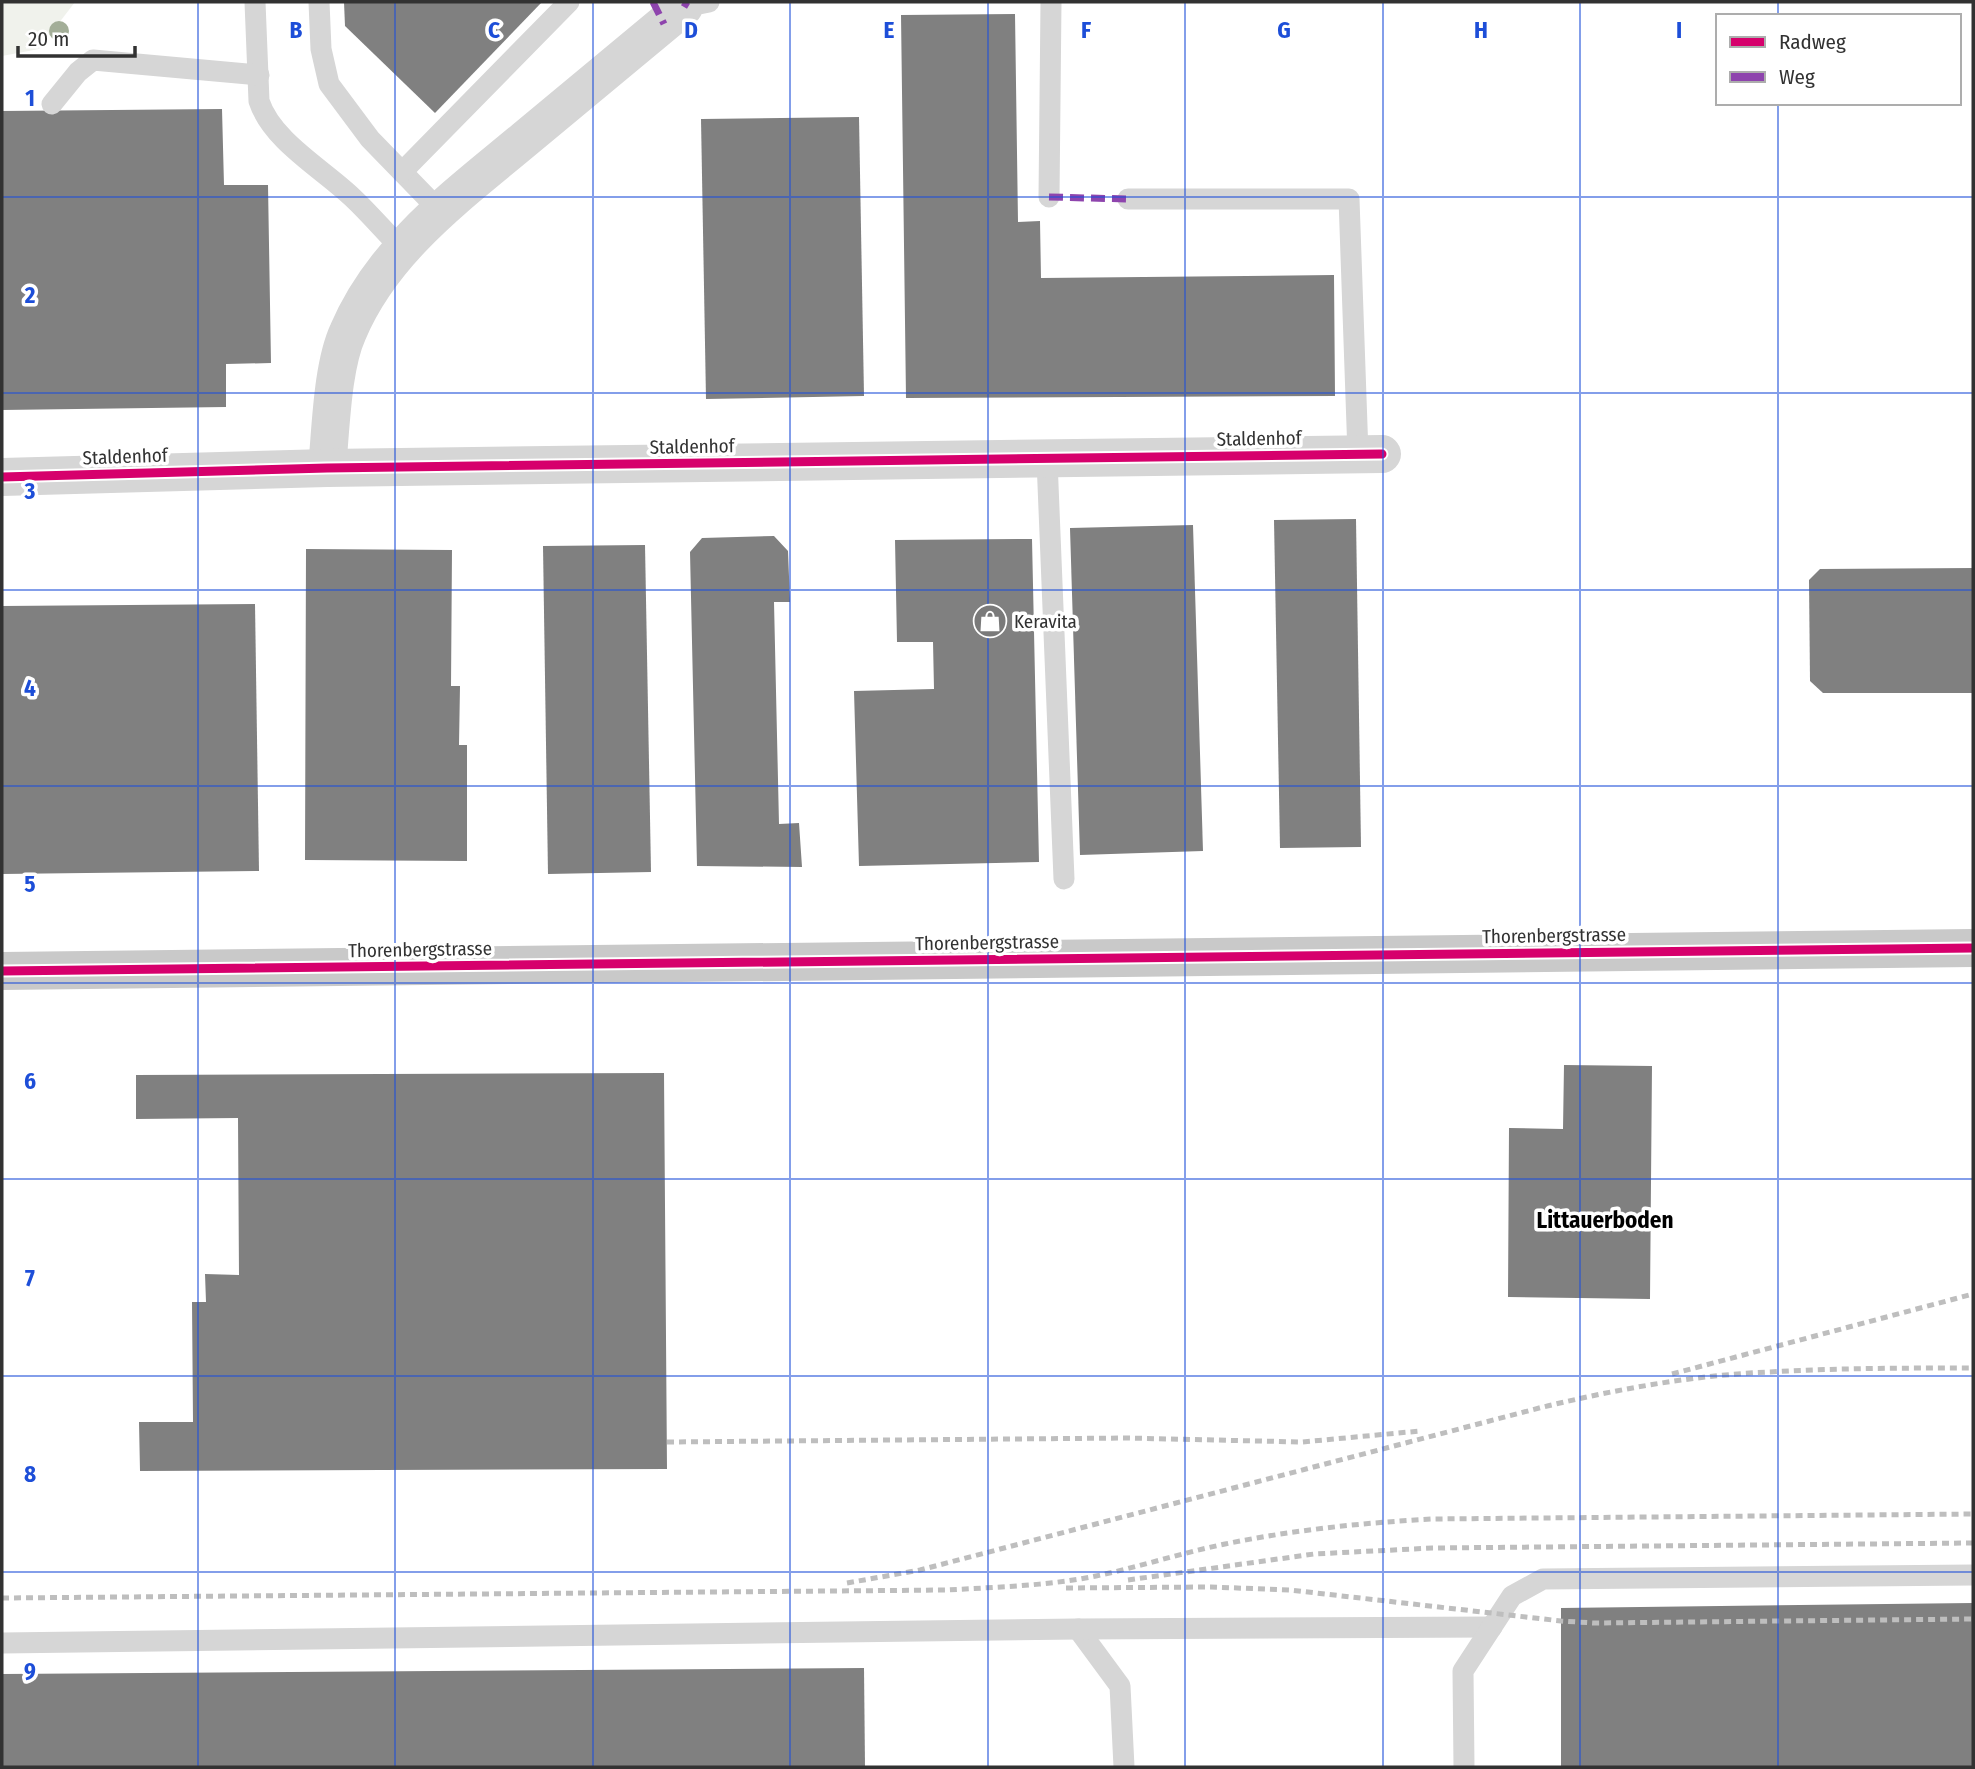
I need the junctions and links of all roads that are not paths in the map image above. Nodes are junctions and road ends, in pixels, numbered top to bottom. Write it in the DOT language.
graph roads {
  1 [pos="255,2"];
  2 [pos="319,2"];
  3 [pos="569,2"];
  4 [pos="1051,2"];
  5 [pos="697,4"];
  6 [pos="259,75"];
  7 [pos="52,104"];
  8 [pos="402,172"];
  9 [pos="1049,197"];
  10 [pos="1128,199"];
  11 [pos="439,210"];
  12 [pos="402,249"];
  13 [pos="1370,454"];
  14 [pos="1047,460"];
  15 [pos="327,468"];
  16 [pos="2,477"];
  17 [pos="1064,879"];
  18 [pos="1973,948"];
  19 [pos="2,971"];
  20 [pos="1973,1575"];
  21 [pos="1492,1627"];
  22 [pos="1078,1629"];
  23 [pos="2,1643"];
  24 [pos="1124,1767"];
  25 [pos="1464,1767"];
  1 -- 6 [label="lane"];
  2 -- 8 [label="lane"];
  3 -- 8 [label="lane"];
  4 -- 9 [label="lane"];
  5 -- 11 [label="street"];
  6 -- 7 [label="lane"];
  6 -- 12 [label="lane"];
  8 -- 11 [label="lane"];
  10 -- 13 [label="lane"];
  11 -- 12 [label="street"];
  12 -- 15 [label="street"];
  13 -- 14 [label="street, Staldenhof"];
  14 -- 15 [label="street, Staldenhof"];
  14 -- 17 [label="lane"];
  15 -- 16 [label="street, Staldenhof"];
  18 -- 19 [label="main road, Thorenbergstrasse"];
  20 -- 21 [label="lane"];
  21 -- 22 [label="lane"];
  21 -- 25 [label="lane"];
  22 -- 23 [label="lane"];
  22 -- 24 [label="lane"];
}
